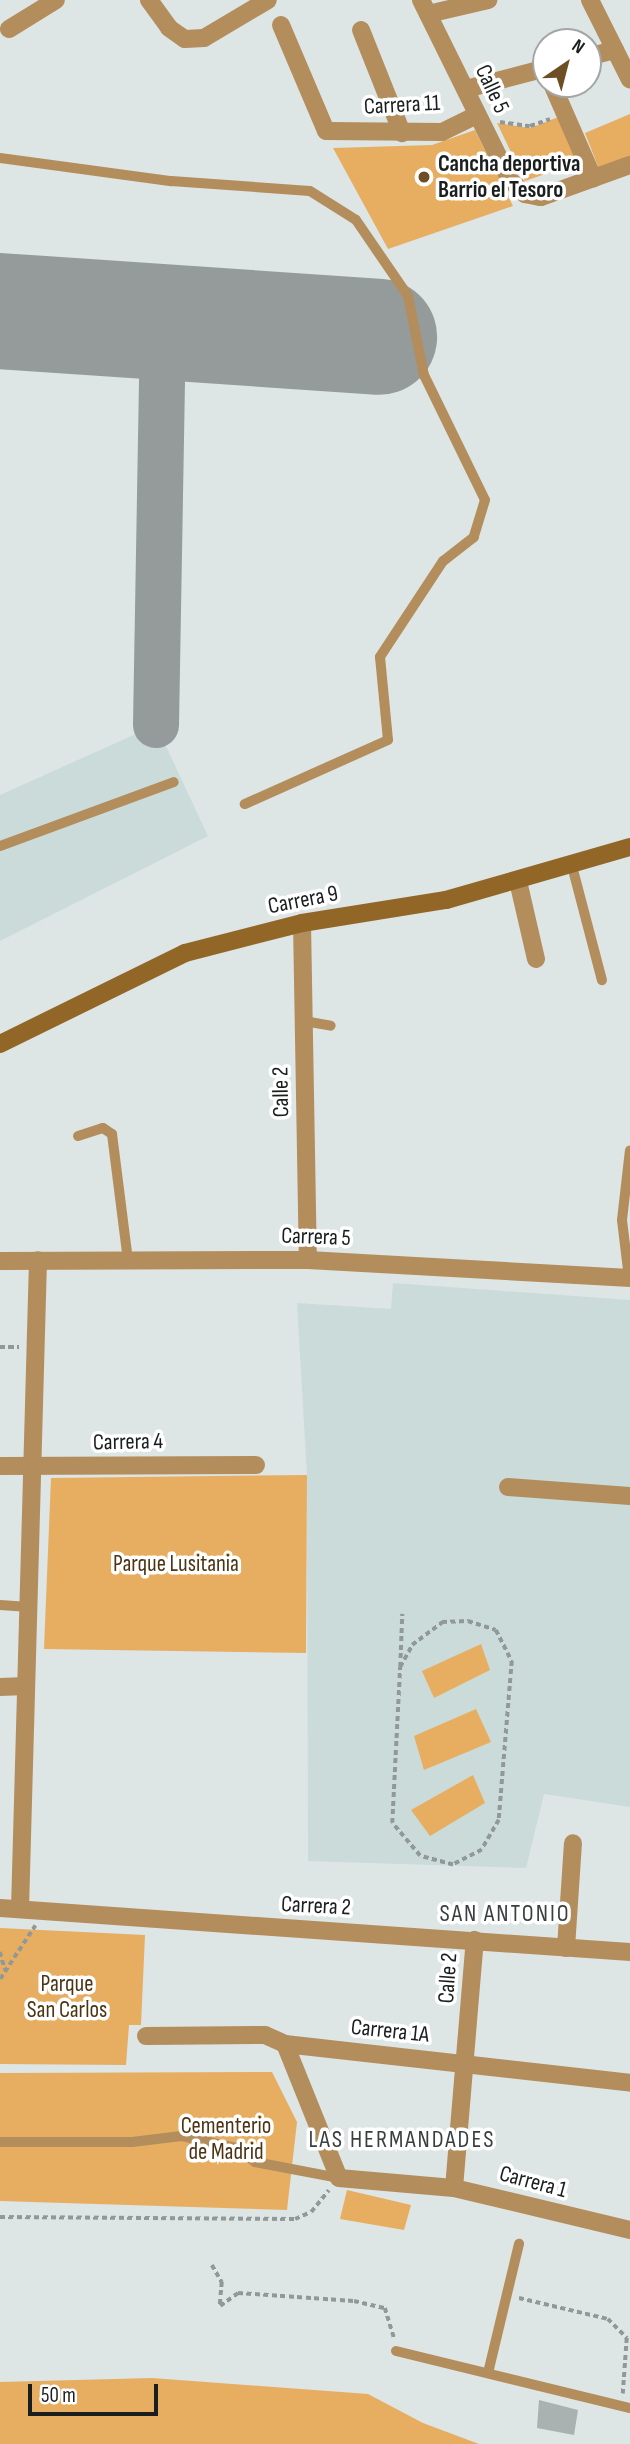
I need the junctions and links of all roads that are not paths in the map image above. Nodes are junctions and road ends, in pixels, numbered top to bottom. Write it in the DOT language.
graph roads {
  1 [pos="56,0"];
  2 [pos="149,0"];
  3 [pos="268,0"];
  4 [pos="488,0"];
  5 [pos="590,0"];
  6 [pos="425,7"];
  7 [pos="281,26"];
  8 [pos="9,29"];
  9 [pos="361,30"];
  10 [pos="615,50"];
  11 [pos="602,53"];
  12 [pos="532,76"];
  13 [pos="630,80"];
  14 [pos="466,89"];
  15 [pos="558,98"];
  16 [pos="486,118"];
  17 [pos="402,133"];
  18 [pos="0,158"];
  19 [pos="630,164"];
  20 [pos="593,178"];
  21 [pos="174,782"];
  22 [pos="245,804"];
  23 [pos="0,846"];
  24 [pos="630,846"];
  25 [pos="572,866"];
  26 [pos="518,881"];
  27 [pos="302,923"];
  28 [pos="537,959"];
  29 [pos="602,980"];
  30 [pos="304,1021"];
  31 [pos="331,1026"];
  32 [pos="0,1044"];
  33 [pos="78,1136"];
  34 [pos="630,1150"];
  35 [pos="38,1260"];
  36 [pos="308,1260"];
  37 [pos="0,1261"];
  38 [pos="128,1261"];
  39 [pos="630,1278"];
  40 [pos="256,1465"];
  41 [pos="0,1466"];
  42 [pos="35,1468"];
  43 [pos="508,1487"];
  44 [pos="630,1496"];
  45 [pos="0,1605"];
  46 [pos="29,1607"];
  47 [pos="0,1686"];
  48 [pos="26,1686"];
  49 [pos="573,1843"];
  50 [pos="0,1908"];
  51 [pos="20,1909"];
  52 [pos="475,1940"];
  53 [pos="566,1948"];
  54 [pos="630,1952"];
  55 [pos="146,2036"];
  56 [pos="285,2044"];
  57 [pos="466,2063"];
  58 [pos="630,2082"];
  59 [pos="0,2142"];
  60 [pos="339,2178"];
  61 [pos="454,2188"];
  62 [pos="630,2230"];
  63 [pos="519,2244"];
  64 [pos="396,2351"];
  65 [pos="488,2373"];
  66 [pos="626,2407"];
  1 -- 8 [label="street"];
  2 -- 3 [label="street"];
  4 -- 6 [label="street"];
  5 -- 10 [label="street"];
  6 -- 14 [label="street, Calle 5"];
  7 -- 17 [label="street, Carrera 11"];
  9 -- 17 [label="street"];
  10 -- 11 [label="street"];
  10 -- 13 [label="street"];
  12 -- 14 [label="street, Carrera 11"];
  14 -- 16 [label="street, Calle 5"];
  15 -- 20 [label="street"];
  16 -- 17 [label="street, Carrera 11"];
  16 -- 20 [label="street, Calle 5"];
  18 -- 22 [label="lane"];
  19 -- 20 [label="street"];
  21 -- 23 [label="lane"];
  24 -- 25 [label="street, Carrera 9"];
  25 -- 26 [label="street, Carrera 9"];
  25 -- 29 [label="lane"];
  26 -- 27 [label="street, Carrera 9"];
  26 -- 28 [label="street"];
  27 -- 30 [label="street, Calle 2"];
  27 -- 32 [label="street, Carrera 9"];
  30 -- 31 [label="lane"];
  30 -- 36 [label="street, Calle 2"];
  33 -- 38 [label="lane"];
  34 -- 39 [label="lane"];
  35 -- 37 [label="street, Carrera 5"];
  35 -- 38 [label="street, Carrera 5"];
  35 -- 42 [label="street"];
  36 -- 38 [label="street, Carrera 5"];
  36 -- 39 [label="street, Carrera 5"];
  40 -- 42 [label="street, Carrera 4"];
  41 -- 42 [label="street, Carrera 4"];
  42 -- 46 [label="street"];
  43 -- 44 [label="street"];
  45 -- 46 [label="lane"];
  46 -- 48 [label="street"];
  47 -- 48 [label="street"];
  48 -- 51 [label="street"];
  49 -- 53 [label="street"];
  50 -- 51 [label="street, Carrera 2"];
  51 -- 52 [label="street, Carrera 2"];
  52 -- 53 [label="street, Carrera 2"];
  52 -- 57 [label="street, Calle 2"];
  53 -- 54 [label="street, Carrera 2"];
  55 -- 56 [label="street, Carrera 1A"];
  56 -- 57 [label="street, Carrera 1A"];
  56 -- 60 [label="street"];
  57 -- 58 [label="street, Carrera 1A"];
  57 -- 61 [label="street, Calle 2"];
  59 -- 60 [label="lane"];
  60 -- 61 [label="street, Carrera 1"];
  61 -- 62 [label="street, Carrera 1"];
  63 -- 65 [label="lane"];
  64 -- 65 [label="lane"];
  65 -- 66 [label="lane"];
}
